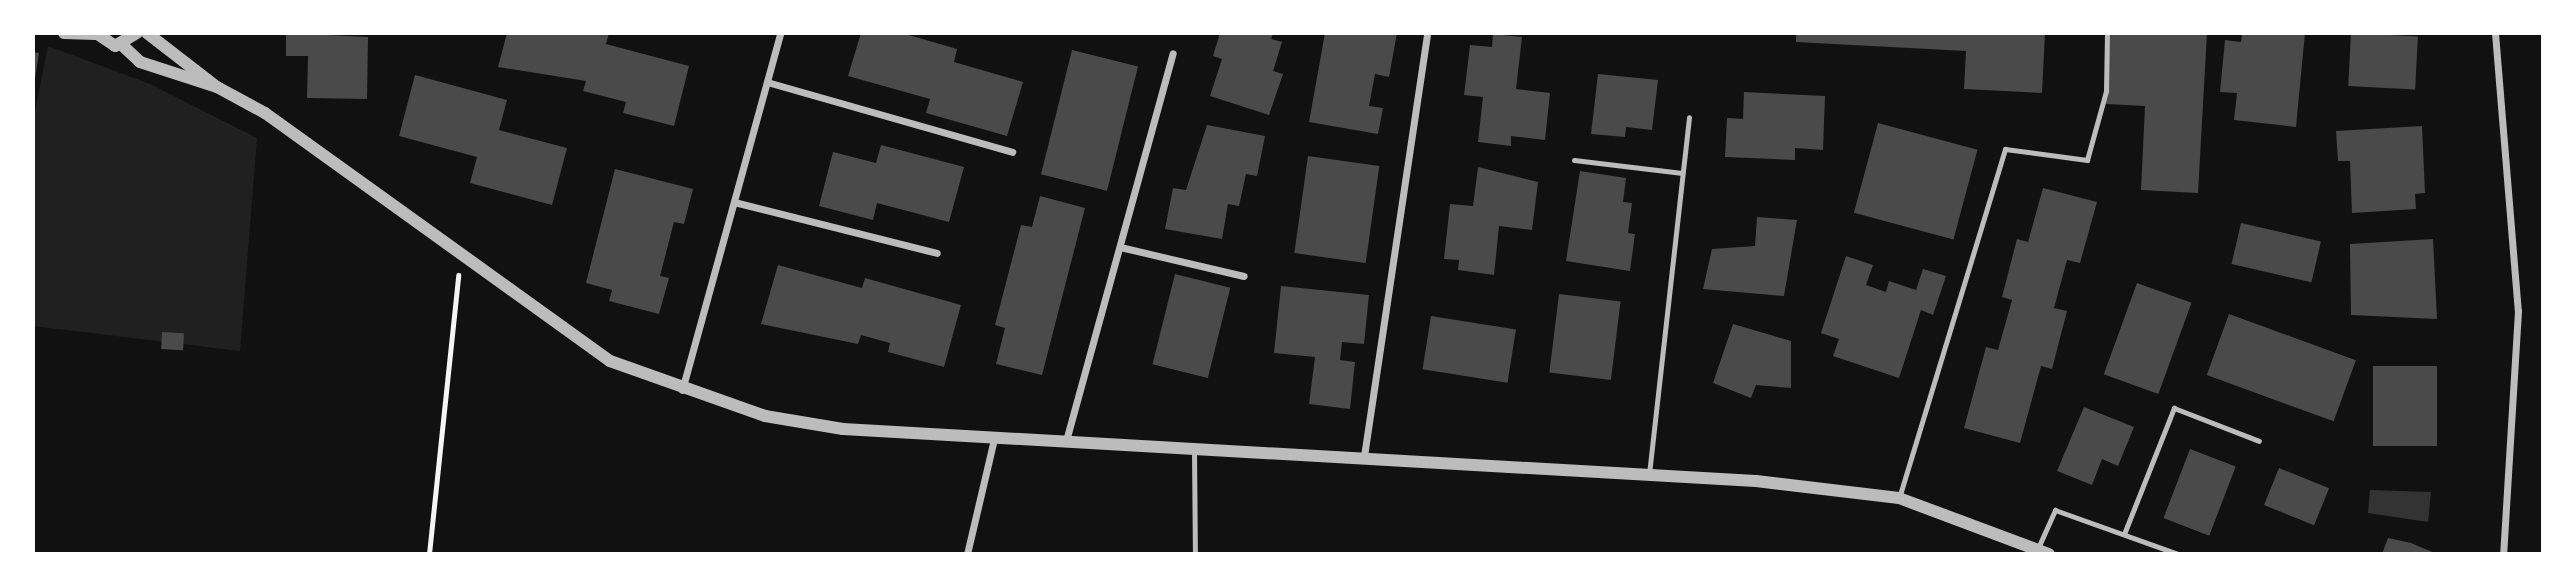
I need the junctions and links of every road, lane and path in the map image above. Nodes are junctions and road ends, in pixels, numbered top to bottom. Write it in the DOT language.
graph roads {
  1 [pos="64,33"];
  2 [pos="137,33"];
  3 [pos="147,33"];
  4 [pos="780,33"];
  5 [pos="1427,33"];
  6 [pos="2107,33"];
  7 [pos="2495,33"];
  8 [pos="96,34"];
  9 [pos="122,45"];
  10 [pos="1174,53"];
  11 [pos="767,82"];
  12 [pos="217,87"];
  13 [pos="1689,117"];
  14 [pos="1012,152"];
  15 [pos="1574,160"];
  16 [pos="1682,173"];
  17 [pos="734,202"];
  18 [pos="1120,247"];
  19 [pos="460,253"];
  20 [pos="937,253"];
  21 [pos="1244,276"];
  22 [pos="682,391"];
  23 [pos="995,434"];
  24 [pos="1067,437"];
  25 [pos="2259,441"];
  26 [pos="1194,446"];
  27 [pos="1364,456"];
  28 [pos="1648,474"];
  29 [pos="1899,498"];
  30 [pos="2124,534"];
  31 [pos="2043,552"];
  32 [pos="429,554"];
  33 [pos="967,554"];
  34 [pos="1195,554"];
  35 [pos="2178,554"];
  36 [pos="2503,554"];
  1 -- 8 [label="street"];
  2 -- 9 [label="street"];
  3 -- 12 [label="street"];
  4 -- 11 [label="street"];
  5 -- 27 [label="street"];
  6 -- 29 [label="lane"];
  7 -- 36 [label="street"];
  8 -- 9 [label="street"];
  9 -- 12 [label="street"];
  10 -- 18 [label="street"];
  11 -- 14 [label="street"];
  11 -- 17 [label="street"];
  12 -- 19 [label="street"];
  13 -- 16 [label="lane"];
  15 -- 16 [label="lane"];
  16 -- 28 [label="lane"];
  17 -- 20 [label="street"];
  17 -- 22 [label="street"];
  18 -- 21 [label="street"];
  18 -- 24 [label="street"];
  19 -- 22 [label="street"];
  19 -- 32 [label="path"];
  22 -- 23 [label="street"];
  23 -- 24 [label="street"];
  23 -- 33 [label="street"];
  24 -- 26 [label="street"];
  25 -- 30 [label="lane"];
  26 -- 27 [label="street"];
  26 -- 34 [label="lane"];
  27 -- 28 [label="street"];
  28 -- 29 [label="street"];
  29 -- 31 [label="street"];
  30 -- 31 [label="lane"];
  30 -- 35 [label="lane"];
}
